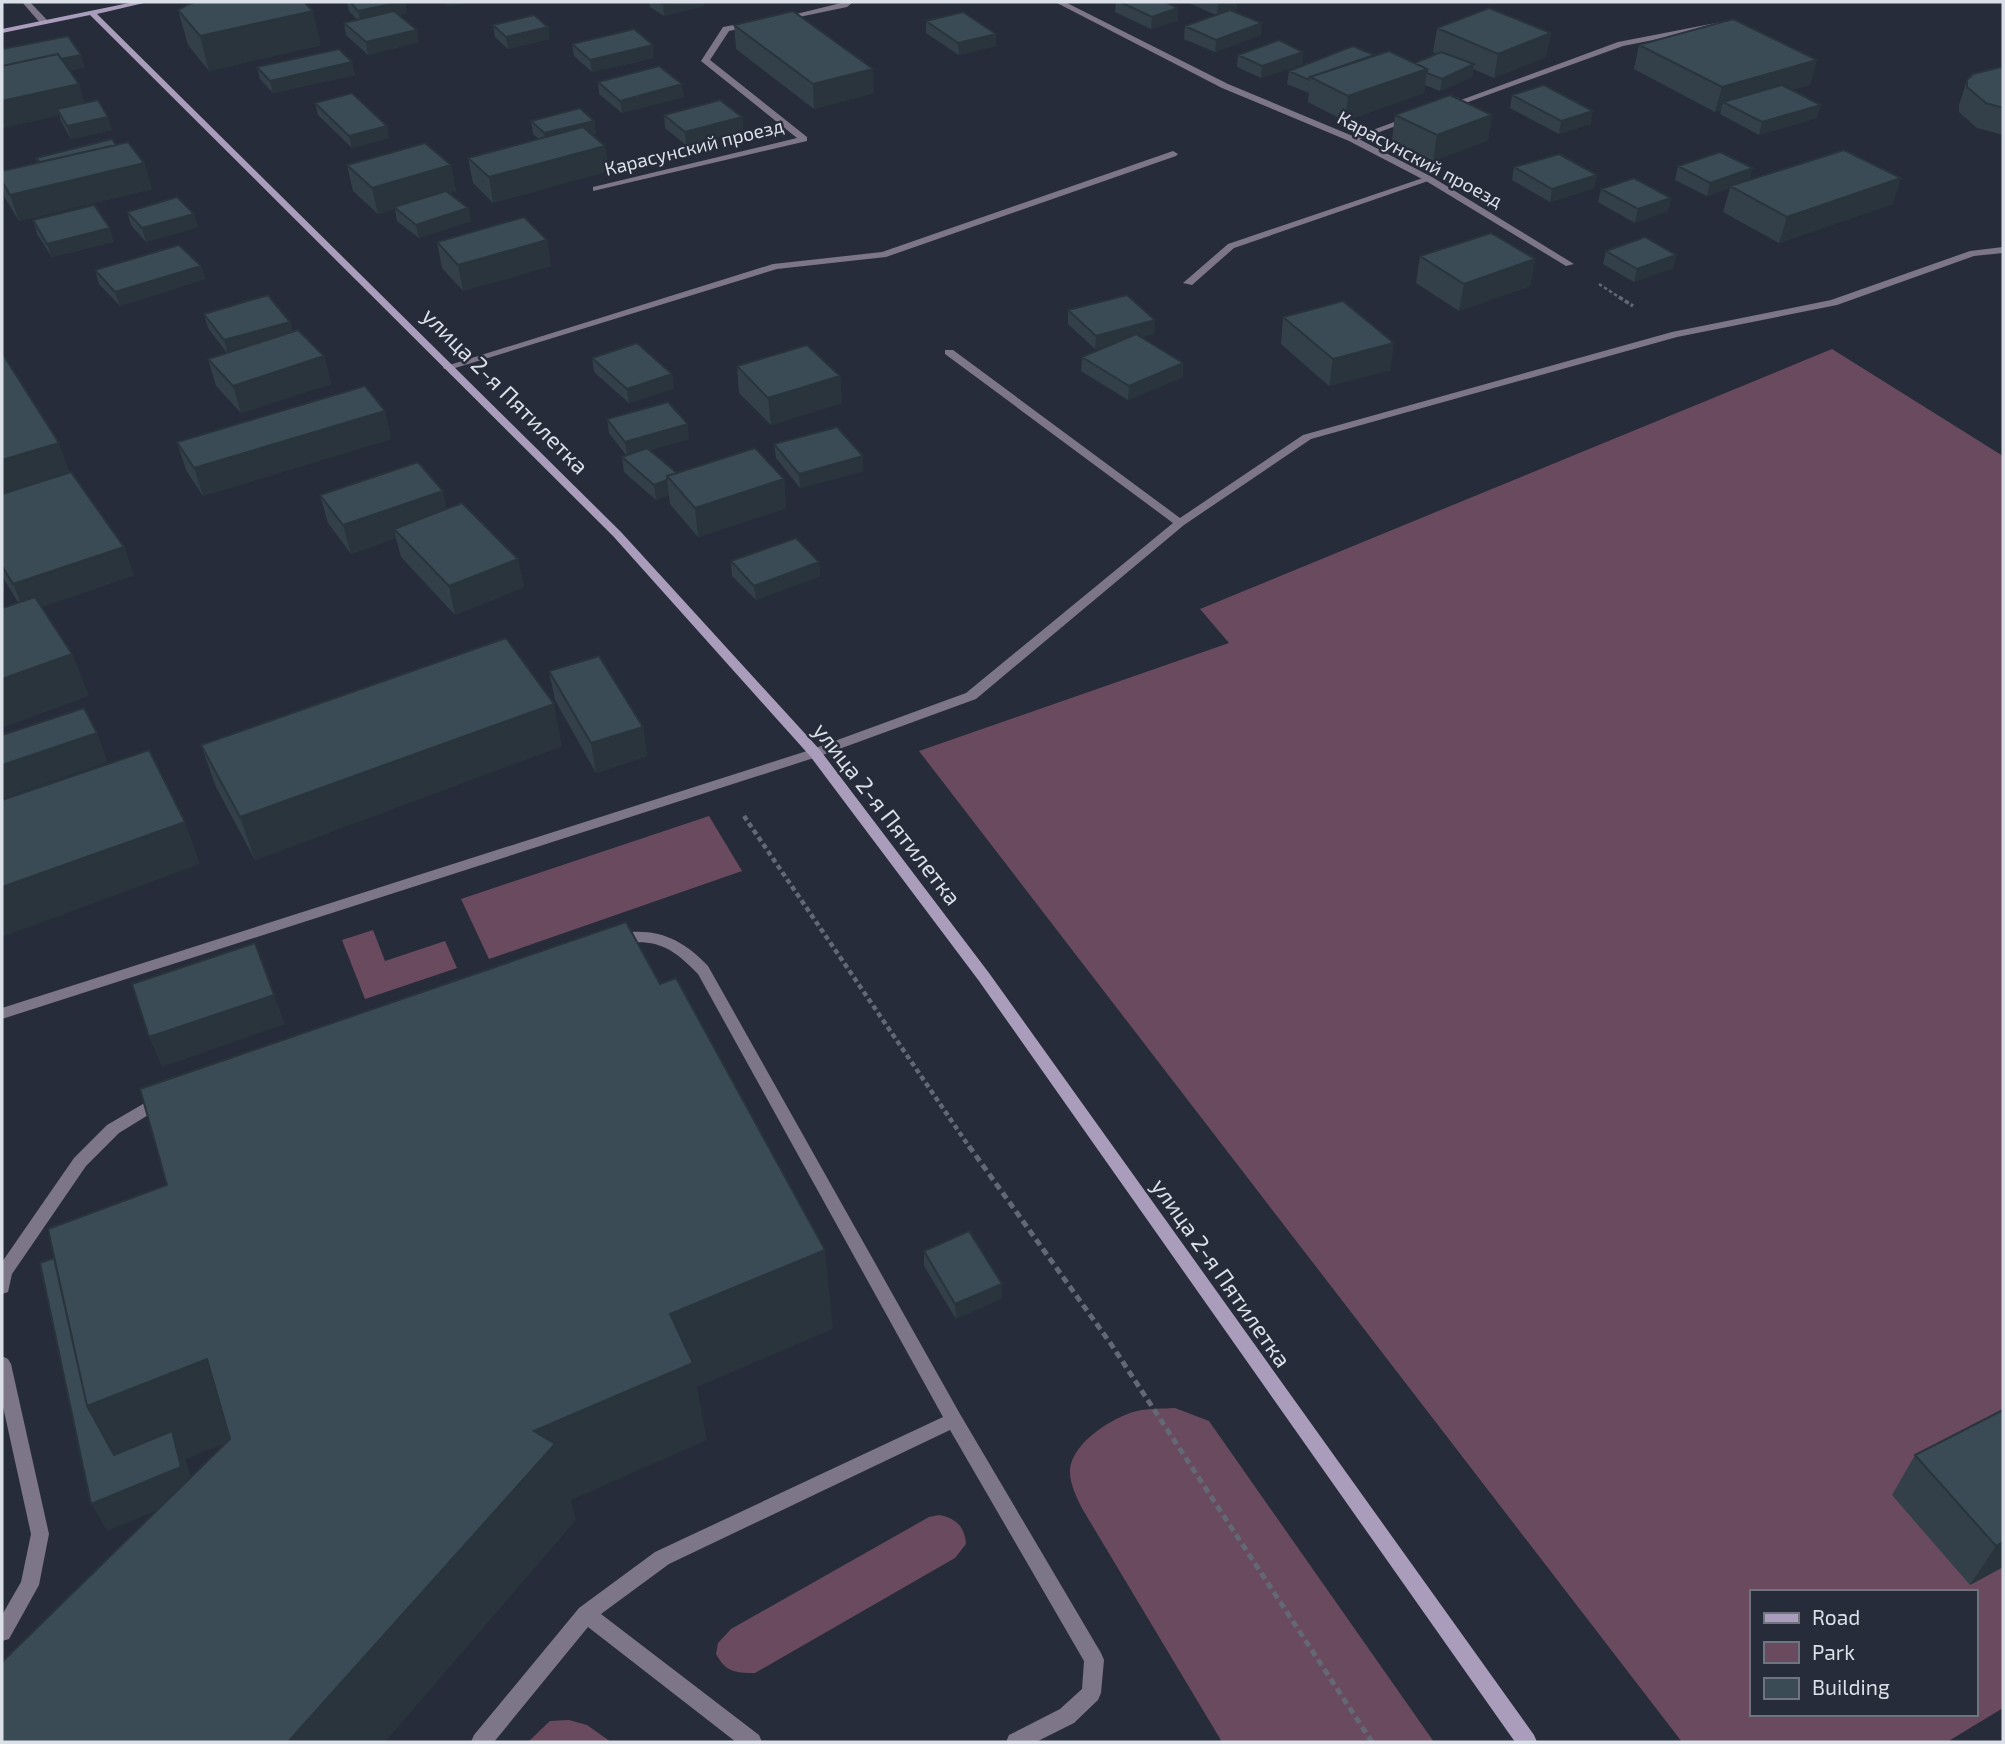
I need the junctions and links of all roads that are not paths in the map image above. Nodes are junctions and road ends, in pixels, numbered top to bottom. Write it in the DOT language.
graph roads {
  1 [pos="26,2"];
  2 [pos="144,2"];
  3 [pos="849,2"];
  4 [pos="1059,2"];
  5 [pos="92,13"];
  6 [pos="44,22"];
  7 [pos="1728,22"];
  8 [pos="2,31"];
  9 [pos="1438,110"];
  10 [pos="1426,114"];
  11 [pos="1352,139"];
  12 [pos="1173,154"];
  13 [pos="1429,179"];
  14 [pos="596,189"];
  15 [pos="2003,250"];
  16 [pos="1569,264"];
  17 [pos="1188,283"];
  18 [pos="949,352"];
  19 [pos="448,368"];
  20 [pos="1181,523"];
  21 [pos="815,753"];
  22 [pos="607,943"];
  23 [pos="2,1014"];
  24 [pos="179,1092"];
  25 [pos="2,1287"];
  26 [pos="2,1364"];
  27 [pos="954,1420"];
  28 [pos="586,1614"];
  29 [pos="2,1632"];
  30 [pos="481,1742"];
  31 [pos="752,1742"];
  32 [pos="1016,1742"];
  33 [pos="1527,1742"];
  1 -- 6 [label="street"];
  2 -- 5 [label="main road"];
  3 -- 14 [label="street, Карасунский проезд"];
  4 -- 11 [label="street, Карасунский проезд"];
  5 -- 6 [label="main road"];
  5 -- 19 [label="main road, улица 2-я Пятилетка"];
  6 -- 8 [label="main road"];
  7 -- 9 [label="street"];
  10 -- 11 [label="street"];
  11 -- 13 [label="street, Карасунский проезд"];
  12 -- 19 [label="street"];
  13 -- 16 [label="street, Карасунский проезд"];
  13 -- 17 [label="street"];
  15 -- 20 [label="street"];
  18 -- 20 [label="street"];
  19 -- 21 [label="main road, улица 2-я Пятилетка"];
  20 -- 21 [label="street"];
  21 -- 23 [label="street"];
  21 -- 33 [label="main road, улица 2-я Пятилетка"];
  22 -- 27 [label="street"];
  24 -- 25 [label="street"];
  26 -- 29 [label="street"];
  27 -- 28 [label="street"];
  27 -- 32 [label="street"];
  28 -- 30 [label="street"];
  28 -- 31 [label="street"];
}
